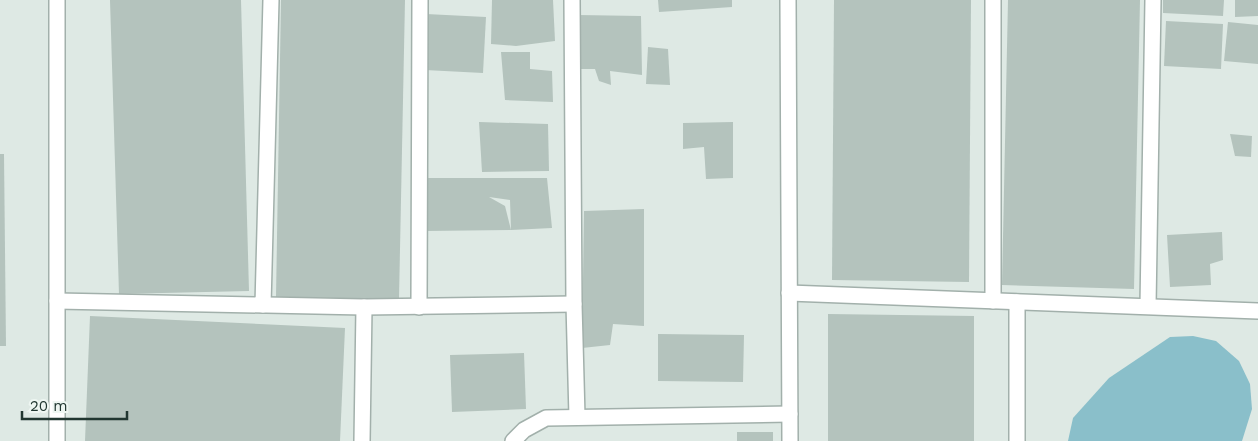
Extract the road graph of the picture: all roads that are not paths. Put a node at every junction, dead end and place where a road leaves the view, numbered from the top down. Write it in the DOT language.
graph roads {
  1 [pos="57,0"];
  2 [pos="271,0"];
  3 [pos="420,0"];
  4 [pos="572,0"];
  5 [pos="788,0"];
  6 [pos="993,0"];
  7 [pos="1153,0"];
  8 [pos="789,293"];
  9 [pos="57,301"];
  10 [pos="993,301"];
  11 [pos="1017,302"];
  12 [pos="574,304"];
  13 [pos="263,305"];
  14 [pos="1148,306"];
  15 [pos="364,307"];
  16 [pos="419,307"];
  17 [pos="1258,311"];
  18 [pos="790,414"];
  19 [pos="577,417"];
  20 [pos="56,441"];
  21 [pos="362,441"];
  22 [pos="513,441"];
  23 [pos="790,441"];
  24 [pos="1017,441"];
  1 -- 9 [label="street"];
  2 -- 13 [label="street"];
  3 -- 16 [label="street"];
  4 -- 12 [label="street"];
  5 -- 8 [label="street"];
  6 -- 10 [label="street"];
  7 -- 14 [label="street"];
  8 -- 10 [label="street"];
  8 -- 18 [label="street"];
  9 -- 13 [label="street"];
  9 -- 20 [label="street"];
  10 -- 11 [label="street"];
  11 -- 14 [label="street"];
  11 -- 24 [label="street"];
  12 -- 16 [label="street"];
  12 -- 19 [label="street"];
  13 -- 15 [label="street"];
  14 -- 17 [label="street"];
  15 -- 16 [label="street"];
  15 -- 21 [label="street"];
  18 -- 19 [label="street"];
  18 -- 23 [label="street"];
  19 -- 22 [label="street"];
}
